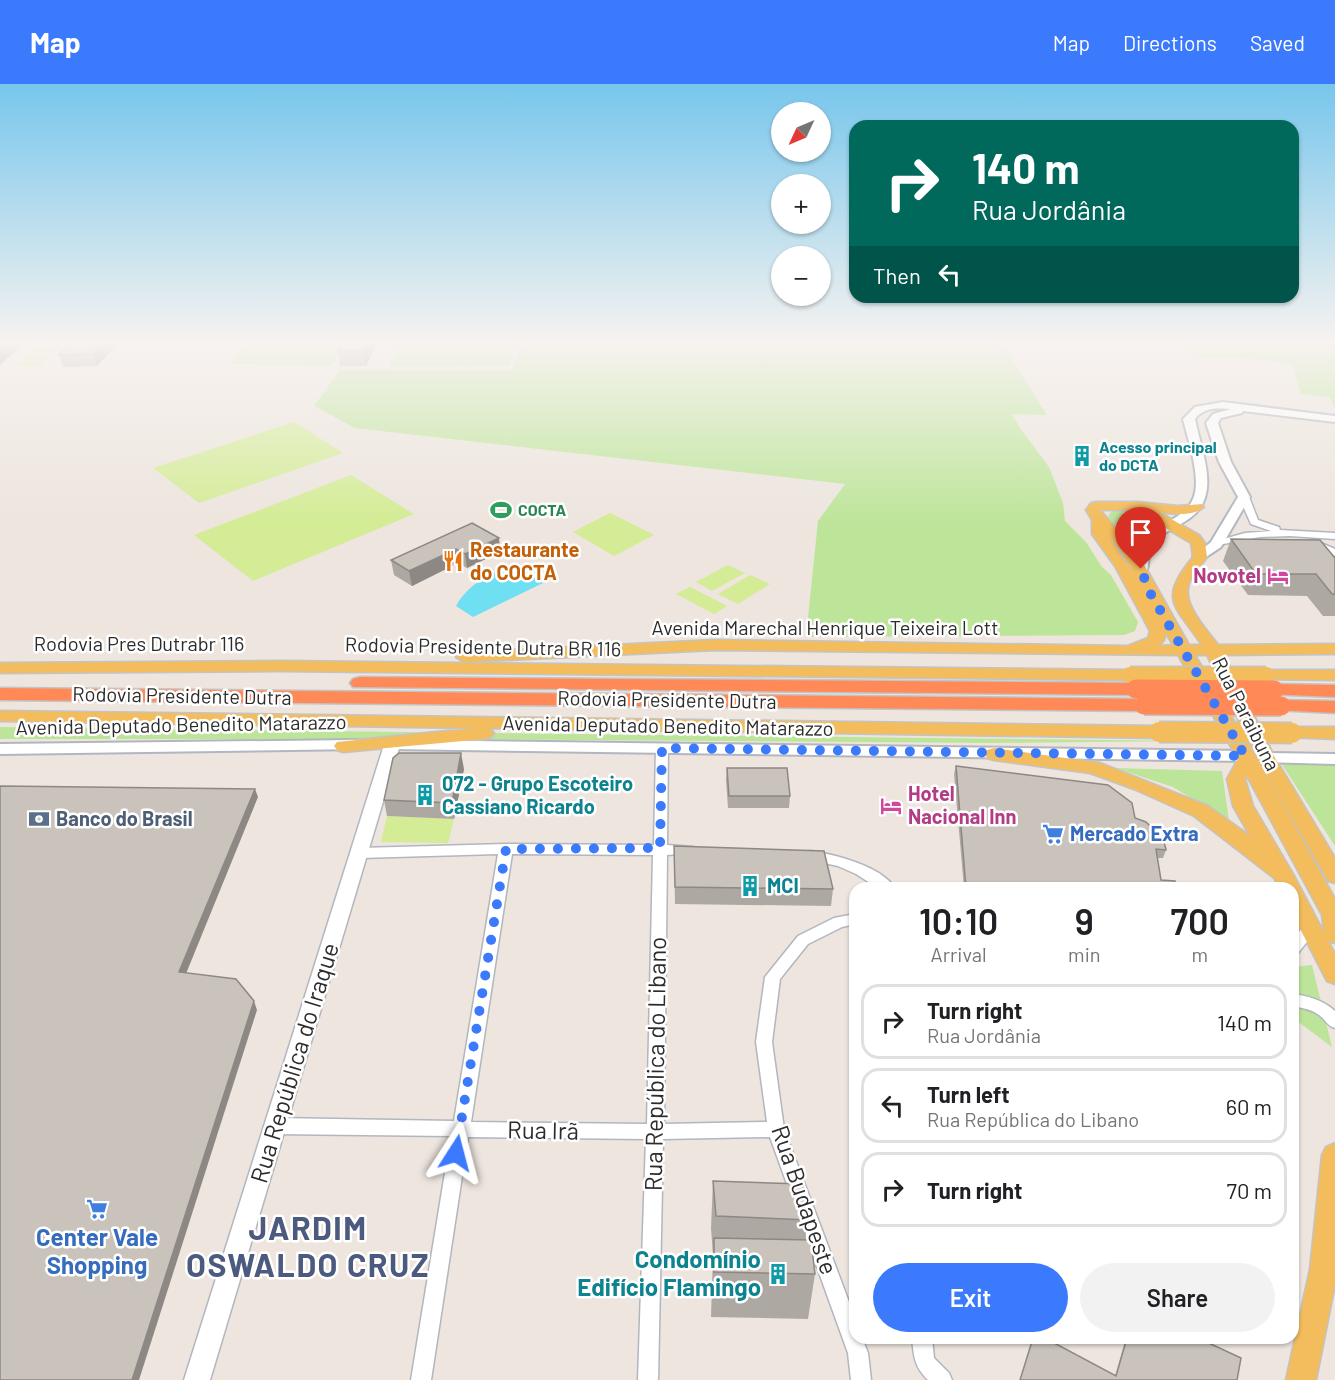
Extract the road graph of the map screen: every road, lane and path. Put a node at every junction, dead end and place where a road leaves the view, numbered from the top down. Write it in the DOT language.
graph roads {
  1 [pos="1275,411"];
  2 [pos="1335,419"];
  3 [pos="1244,497"];
  4 [pos="1138,506"];
  5 [pos="1197,507"];
  6 [pos="1098,521"];
  7 [pos="1170,524"];
  8 [pos="1292,533"];
  9 [pos="1335,536"];
  10 [pos="1216,544"];
  11 [pos="1335,553"];
  12 [pos="1200,557"];
  13 [pos="1141,569"];
  14 [pos="1335,649"];
  15 [pos="1184,650"];
  16 [pos="1213,650"];
  17 [pos="1092,651"];
  18 [pos="279,666"];
  19 [pos="0,668"];
  20 [pos="1335,675"];
  21 [pos="0,680"];
  22 [pos="1137,690"];
  23 [pos="1274,690"];
  24 [pos="1335,691"];
  25 [pos="0,694"];
  26 [pos="1335,706"];
  27 [pos="0,716"];
  28 [pos="583,725"];
  29 [pos="1335,733"];
  30 [pos="393,745"];
  31 [pos="343,746"];
  32 [pos="662,748"];
  33 [pos="0,749"];
  34 [pos="994,754"];
  35 [pos="1253,758"];
  36 [pos="1335,759"];
  37 [pos="660,848"];
  38 [pos="506,849"];
  39 [pos="706,851"];
  40 [pos="360,854"];
  41 [pos="799,856"];
  42 [pos="1335,876"];
  43 [pos="1286,881"];
  44 [pos="880,882"];
  45 [pos="1299,907"];
  46 [pos="849,920"];
  47 [pos="1310,929"];
  48 [pos="1335,935"];
  49 [pos="1299,942"];
  50 [pos="1335,975"];
  51 [pos="1299,1001"];
  52 [pos="1335,1022"];
  53 [pos="275,1126"];
  54 [pos="776,1129"];
  55 [pos="460,1130"];
  56 [pos="656,1132"];
  57 [pos="1335,1155"];
  58 [pos="849,1328"];
  59 [pos="855,1344"];
  60 [pos="923,1344"];
  61 [pos="197,1380"];
  62 [pos="421,1380"];
  63 [pos="648,1380"];
  64 [pos="861,1380"];
  65 [pos="942,1380"];
  66 [pos="1301,1380"];
  1 -- 2 [label="main road"];
  1 -- 3 [label="main road"];
  1 -- 5 [label="main road"];
  3 -- 8 [label="street"];
  3 -- 10 [label="main road, Rua Paraibuna"];
  4 -- 5 [label="main road"];
  4 -- 6 [label="main road"];
  4 -- 7 [label="main road"];
  5 -- 7 [label="main road"];
  6 -- 13 [label="main road"];
  6 -- 17 [label="main road"];
  7 -- 12 [label="main road"];
  7 -- 13 [label="main road"];
  8 -- 9 [label="street"];
  8 -- 10 [label="street"];
  8 -- 11 [label="street"];
  10 -- 12 [label="main road, Rua Paraibuna"];
  12 -- 16 [label="main road, Rua Paraibuna"];
  13 -- 15 [label="main road"];
  14 -- 16 [label="main road, Avenida Marechal Henrique Teixeira Lott"];
  15 -- 16 [label="main road, Avenida Marechal Henrique Teixeira Lott"];
  15 -- 17 [label="main road, Avenida Marechal Henrique Teixeira Lott"];
  15 -- 35 [label="main road"];
  16 -- 35 [label="main road, Rua Paraibuna"];
  17 -- 18 [label="main road, Avenida Marechal Henrique Teixeira Lott"];
  18 -- 19 [label="main road, Rodovia Pres Dutrabr 116"];
  18 -- 22 [label="main road, Rodovia Presidente Dutra BR 116"];
  20 -- 23 [label="main road, Rodovia Presidente Dutra BR 116"];
  21 -- 22 [label="highway, Rodovia Presidente Dutra"];
  22 -- 23 [label="highway, Rodovia Presidente Dutra, bridge"];
  22 -- 23 [label="main road, Rodovia Presidente Dutra BR 116, bridge"];
  22 -- 25 [label="highway, Rodovia Presidente Dutra"];
  23 -- 24 [label="highway, Rodovia Presidente Dutra"];
  23 -- 26 [label="highway, Rodovia Presidente Dutra"];
  27 -- 28 [label="main road"];
  28 -- 29 [label="main road, bridge"];
  28 -- 31 [label="main road"];
  30 -- 31 [label="main road, Avenida Deputado Benedito Matarazzo"];
  30 -- 32 [label="main road, Avenida Deputado Benedito Matarazzo"];
  30 -- 40 [label="street, Rua República do Iraque"];
  31 -- 33 [label="main road, Avenida Deputado Benedito Matarazzo"];
  32 -- 34 [label="main road, Avenida Deputado Benedito Matarazzo"];
  32 -- 37 [label="street, Rua República do Libano"];
  34 -- 35 [label="main road, Avenida Deputado Benedito Matarazzo"];
  34 -- 43 [label="main road"];
  35 -- 36 [label="main road, Avenida Deputado Benedito Matarazzo"];
  35 -- 42 [label="main road, Rua Paraibuna"];
  35 -- 43 [label="main road"];
  35 -- 48 [label="main road"];
  37 -- 38 [label="street"];
  37 -- 39 [label="street"];
  37 -- 56 [label="street, Rua República do Libano"];
  38 -- 40 [label="street"];
  38 -- 55 [label="street"];
  40 -- 53 [label="street, Rua República do Iraque"];
  41 -- 44 [label="street"];
  45 -- 47 [label="main road"];
  46 -- 54 [label="street, Rua Budapeste"];
  47 -- 49 [label="street"];
  47 -- 50 [label="main road"];
  51 -- 52 [label="street"];
  53 -- 55 [label="street, Rua Irã"];
  53 -- 61 [label="street, Rua República do Iraque"];
  54 -- 56 [label="street, Rua Irã"];
  54 -- 58 [label="street, Rua Budapeste"];
  55 -- 56 [label="street, Rua Irã"];
  55 -- 62 [label="street"];
  56 -- 63 [label="street, Rua República do Libano"];
  57 -- 66 [label="main road"];
  59 -- 64 [label="street, Rua Budapeste"];
  60 -- 65 [label="street"];
}
